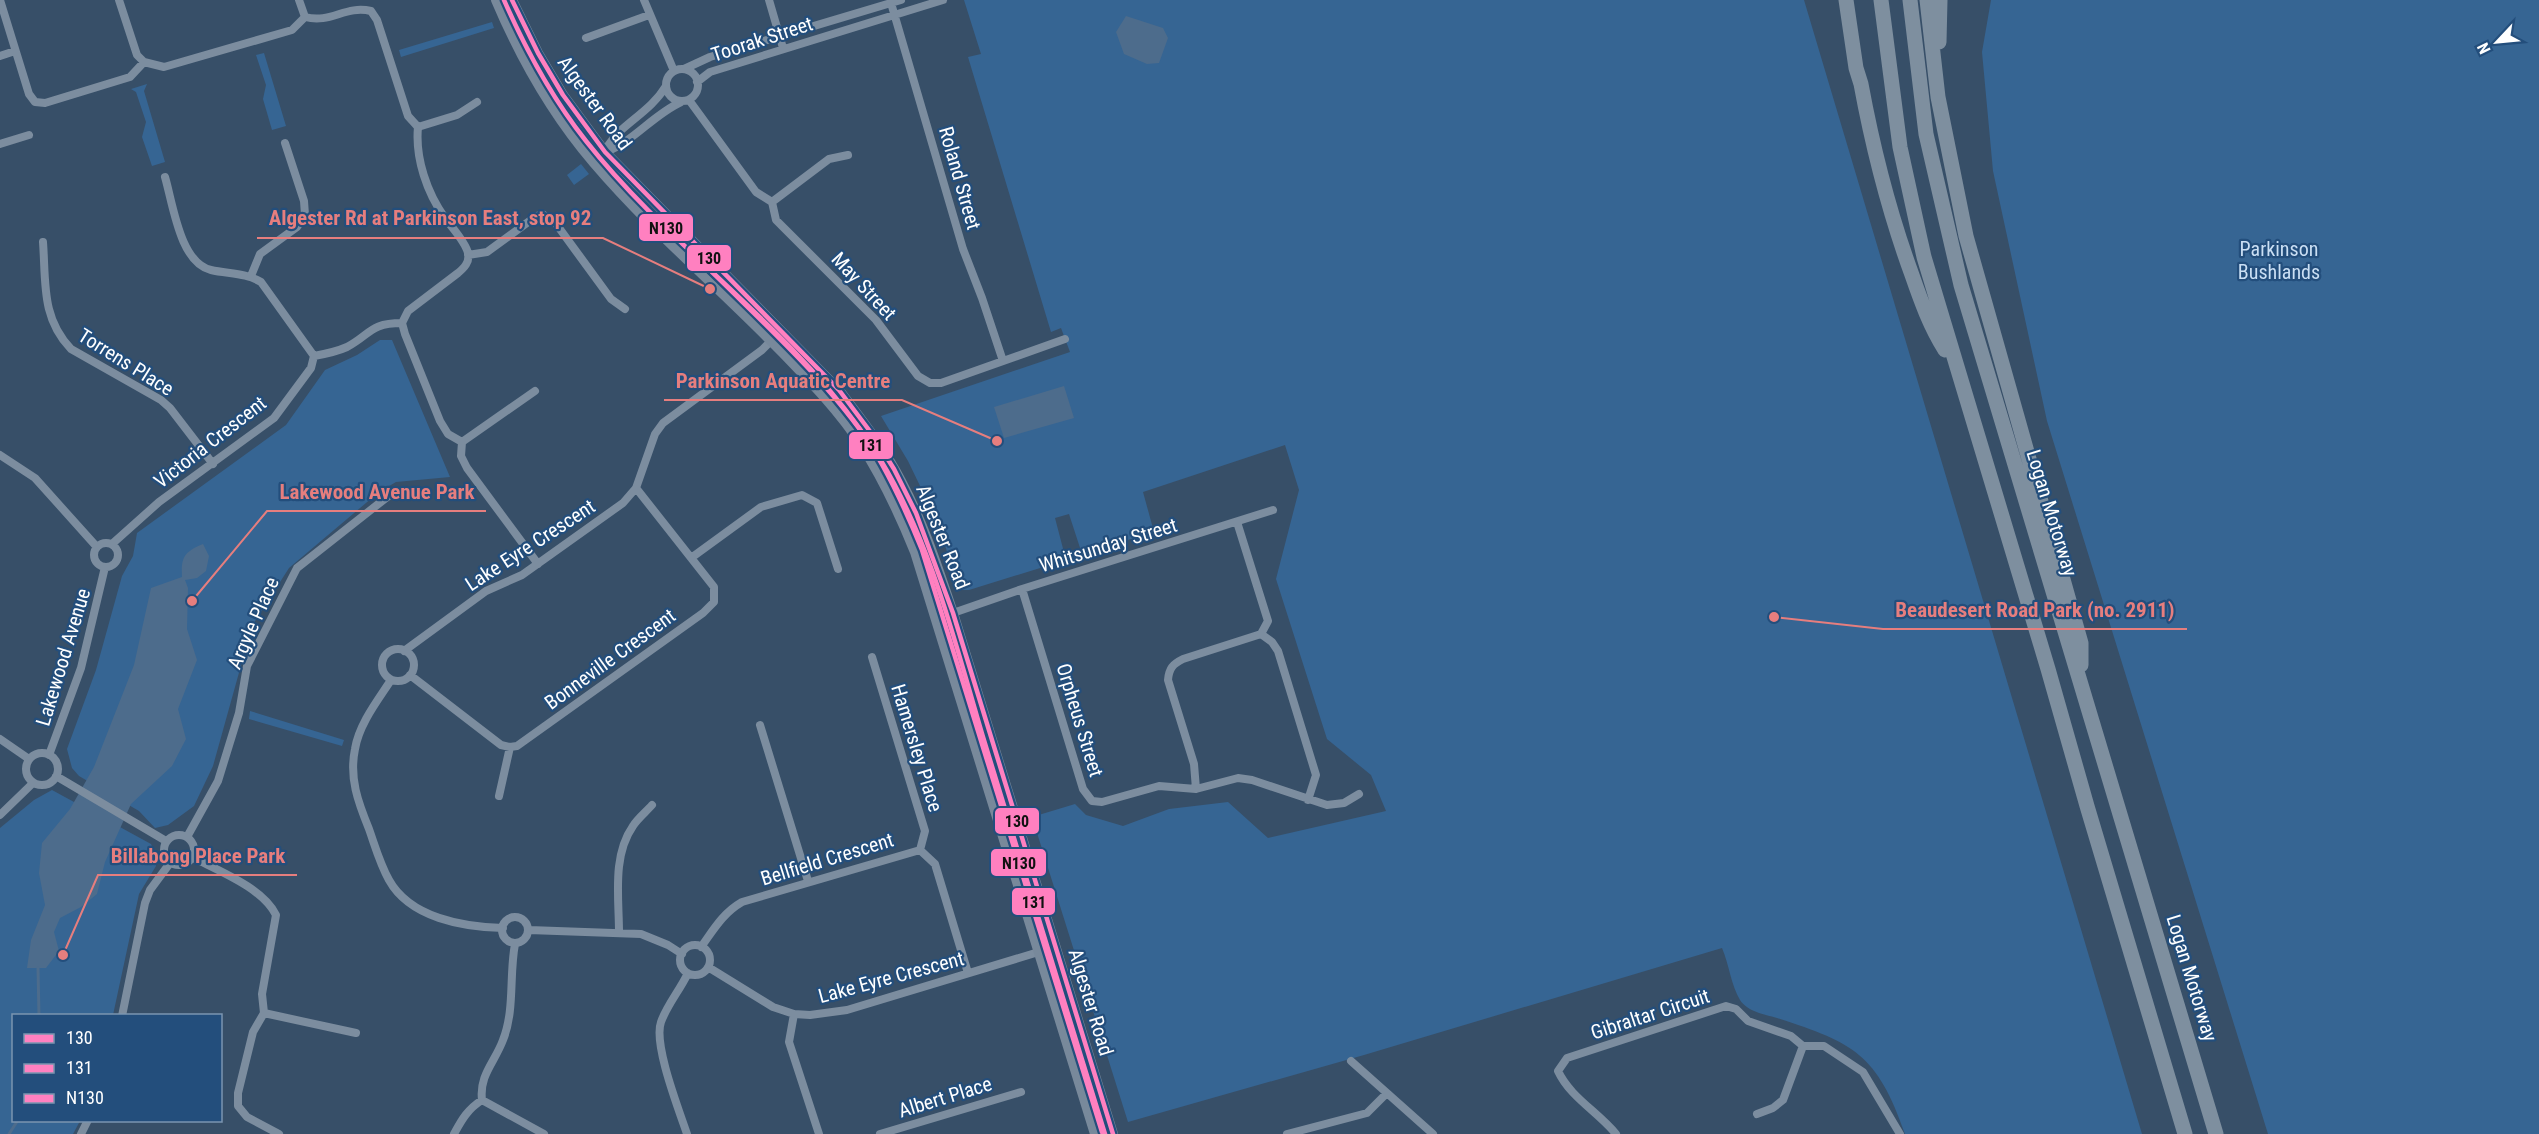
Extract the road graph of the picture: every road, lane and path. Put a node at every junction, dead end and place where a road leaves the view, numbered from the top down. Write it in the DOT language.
graph roads {
  1 [pos="0,0"];
  2 [pos="119,0"];
  3 [pos="299,0"];
  4 [pos="496,0"];
  5 [pos="512,0"];
  6 [pos="644,0"];
  7 [pos="769,0"];
  8 [pos="901,0"];
  9 [pos="943,0"];
  10 [pos="1846,0"];
  11 [pos="1855,0"];
  12 [pos="1881,0"];
  13 [pos="1910,0"];
  14 [pos="1927,0"];
  15 [pos="1940,0"];
  16 [pos="891,3"];
  17 [pos="650,15"];
  18 [pos="895,15"];
  19 [pos="305,17"];
  20 [pos="586,38"];
  21 [pos="780,38"];
  22 [pos="783,48"];
  23 [pos="15,51"];
  24 [pos="0,56"];
  25 [pos="144,62"];
  26 [pos="684,69"];
  27 [pos="674,71"];
  28 [pos="697,82"];
  29 [pos="1861,84"];
  30 [pos="666,86"];
  31 [pos="1938,97"];
  32 [pos="685,101"];
  33 [pos="477,102"];
  34 [pos="418,127"];
  35 [pos="28,135"];
  36 [pos="285,143"];
  37 [pos="0,144"];
  38 [pos="605,152"];
  39 [pos="848,155"];
  40 [pos="594,163"];
  41 [pos="165,177"];
  42 [pos="772,202"];
  43 [pos="43,242"];
  44 [pos="468,255"];
  45 [pos="251,276"];
  46 [pos="625,309"];
  47 [pos="402,323"];
  48 [pos="782,331"];
  49 [pos="1065,339"];
  50 [pos="772,341"];
  51 [pos="314,356"];
  52 [pos="1003,361"];
  53 [pos="1957,369"];
  54 [pos="535,391"];
  55 [pos="462,442"];
  56 [pos="0,455"];
  57 [pos="213,464"];
  58 [pos="636,488"];
  59 [pos="391,494"];
  60 [pos="1273,510"];
  61 [pos="1237,522"];
  62 [pos="112,544"];
  63 [pos="96,546"];
  64 [pos="691,558"];
  65 [pos="538,564"];
  66 [pos="105,567"];
  67 [pos="838,569"];
  68 [pos="1022,589"];
  69 [pos="953,613"];
  70 [pos="937,619"];
  71 [pos="1262,633"];
  72 [pos="404,651"];
  73 [pos="872,657"];
  74 [pos="410,675"];
  75 [pos="391,680"];
  76 [pos="2080,680"];
  77 [pos="760,725"];
  78 [pos="0,739"];
  79 [pos="510,747"];
  80 [pos="49,755"];
  81 [pos="29,759"];
  82 [pos="56,776"];
  83 [pos="33,783"];
  84 [pos="1196,789"];
  85 [pos="1359,794"];
  86 [pos="499,796"];
  87 [pos="1308,800"];
  88 [pos="652,805"];
  89 [pos="0,815"];
  90 [pos="187,837"];
  91 [pos="166,841"];
  92 [pos="920,850"];
  93 [pos="192,857"];
  94 [pos="170,863"];
  95 [pos="808,881"];
  96 [pos="503,928"];
  97 [pos="529,930"];
  98 [pos="619,932"];
  99 [pos="515,944"];
  100 [pos="701,947"];
  101 [pos="1055,947"];
  102 [pos="1039,952"];
  103 [pos="682,954"];
  104 [pos="708,967"];
  105 [pos="968,973"];
  106 [pos="688,974"];
  107 [pos="264,1013"];
  108 [pos="122,1014"];
  109 [pos="794,1014"];
  110 [pos="356,1033"];
  111 [pos="1803,1046"];
  112 [pos="1351,1061"];
  113 [pos="1021,1092"];
  114 [pos="1387,1093"];
  115 [pos="483,1100"];
  116 [pos="1757,1114"];
  117 [pos="279,1134"];
  118 [pos="454,1134"];
  119 [pos="544,1134"];
  120 [pos="687,1134"];
  121 [pos="819,1134"];
  122 [pos="879,1134"];
  123 [pos="1095,1134"];
  124 [pos="1113,1134"];
  125 [pos="1287,1134"];
  126 [pos="1433,1134"];
  127 [pos="1616,1134"];
  128 [pos="1900,1134"];
  129 [pos="2185,1134"];
  130 [pos="2216,1134"];
  1 -- 23 [label="street"];
  2 -- 25 [label="street"];
  3 -- 19 [label="street"];
  4 -- 40 [label="main road, Algester Road"];
  5 -- 38 [label="main road, Algester Road"];
  6 -- 17 [label="street"];
  7 -- 21 [label="street"];
  8 -- 16 [label="street, Toorak Street"];
  9 -- 18 [label="street, Toorak Street"];
  10 -- 29 [label="highway"];
  11 -- 29 [label="highway"];
  12 -- 53 [label="highway"];
  13 -- 76 [label="highway, Logan Motorway"];
  14 -- 31 [label="highway"];
  15 -- 31 [label="highway"];
  16 -- 18 [label="street, Roland Street"];
  16 -- 21 [label="street, Toorak Street"];
  17 -- 20 [label="street"];
  17 -- 27 [label="street"];
  18 -- 22 [label="street, Toorak Street"];
  18 -- 52 [label="street, Roland Street"];
  19 -- 25 [label="street"];
  19 -- 34 [label="street"];
  21 -- 22 [label="street"];
  21 -- 26 [label="street, Toorak Street"];
  22 -- 28 [label="street, Toorak Street"];
  23 -- 24 [label="street"];
  23 -- 25 [label="street"];
  26 -- 27 [label="street"];
  26 -- 28 [label="street"];
  27 -- 30 [label="street"];
  28 -- 32 [label="street"];
  29 -- 53 [label="highway"];
  30 -- 32 [label="street"];
  30 -- 38 [label="street"];
  31 -- 76 [label="highway"];
  32 -- 38 [label="street"];
  32 -- 42 [label="street, May Street"];
  33 -- 34 [label="street"];
  34 -- 44 [label="street"];
  35 -- 37 [label="street"];
  36 -- 45 [label="street"];
  38 -- 40 [label="street"];
  38 -- 48 [label="main road, Algester Road"];
  39 -- 42 [label="street"];
  40 -- 50 [label="main road, Algester Road"];
  41 -- 45 [label="street"];
  42 -- 52 [label="street, May Street"];
  43 -- 57 [label="street, Torrens Place"];
  44 -- 46 [label="street"];
  44 -- 47 [label="street"];
  45 -- 51 [label="street"];
  47 -- 51 [label="street"];
  47 -- 55 [label="street"];
  48 -- 50 [label="street, Lake Eyre Crescent"];
  48 -- 69 [label="main road, Algester Road"];
  49 -- 52 [label="street, May Street"];
  50 -- 58 [label="street, Lake Eyre Crescent"];
  50 -- 70 [label="main road, Algester Road"];
  51 -- 57 [label="street, Victoria Crescent"];
  53 -- 129 [label="highway"];
  54 -- 55 [label="street"];
  55 -- 65 [label="street"];
  56 -- 63 [label="street"];
  57 -- 62 [label="street, Victoria Crescent"];
  58 -- 64 [label="street, Bonneville Crescent"];
  58 -- 65 [label="street, Lake Eyre Crescent"];
  59 -- 90 [label="street, Argyle Place"];
  60 -- 61 [label="street, Whitsunday Street"];
  61 -- 68 [label="street, Whitsunday Street"];
  61 -- 71 [label="street"];
  62 -- 63 [label="street"];
  62 -- 66 [label="street"];
  63 -- 66 [label="street"];
  64 -- 67 [label="street"];
  64 -- 79 [label="street, Bonneville Crescent"];
  65 -- 72 [label="street, Lake Eyre Crescent"];
  66 -- 80 [label="street, Lakewood Avenue"];
  68 -- 69 [label="street, Whitsunday Street"];
  68 -- 84 [label="street, Orpheus Street"];
  69 -- 70 [label="main road"];
  69 -- 101 [label="main road, Algester Road"];
  70 -- 102 [label="main road, Algester Road"];
  71 -- 84 [label="street"];
  71 -- 87 [label="street"];
  72 -- 74 [label="street"];
  72 -- 75 [label="street"];
  73 -- 92 [label="street, Hamersley Place"];
  74 -- 75 [label="street"];
  74 -- 79 [label="street"];
  75 -- 96 [label="street"];
  76 -- 130 [label="highway, Logan Motorway"];
  77 -- 95 [label="street"];
  78 -- 81 [label="street"];
  79 -- 86 [label="street"];
  80 -- 81 [label="street"];
  80 -- 82 [label="street"];
  81 -- 83 [label="street"];
  82 -- 83 [label="street"];
  82 -- 91 [label="street"];
  83 -- 89 [label="street"];
  84 -- 87 [label="street, Orpheus Street"];
  85 -- 87 [label="street, Orpheus Street"];
  88 -- 98 [label="street"];
  90 -- 91 [label="street"];
  90 -- 93 [label="street"];
  91 -- 94 [label="street"];
  92 -- 95 [label="street, Bellfield Crescent"];
  92 -- 105 [label="street, Bellfield Crescent"];
  93 -- 94 [label="street"];
  93 -- 107 [label="street"];
  94 -- 108 [label="street"];
  95 -- 100 [label="street, Bellfield Crescent"];
  96 -- 97 [label="street"];
  96 -- 99 [label="street"];
  97 -- 98 [label="street"];
  97 -- 99 [label="street"];
  98 -- 103 [label="street"];
  99 -- 115 [label="street"];
  100 -- 103 [label="street"];
  100 -- 104 [label="street"];
  101 -- 102 [label="street, Lake Eyre Crescent"];
  101 -- 124 [label="main road, Algester Road"];
  102 -- 105 [label="street, Lake Eyre Crescent"];
  102 -- 123 [label="main road, Algester Road"];
  103 -- 106 [label="street"];
  104 -- 106 [label="street"];
  104 -- 109 [label="street, Lake Eyre Crescent"];
  105 -- 109 [label="street, Lake Eyre Crescent"];
  106 -- 120 [label="street"];
  107 -- 110 [label="street"];
  107 -- 117 [label="street"];
  109 -- 121 [label="street"];
  111 -- 116 [label="street"];
  111 -- 127 [label="street, Gibraltar Circuit"];
  111 -- 128 [label="street, Gibraltar Circuit"];
  112 -- 114 [label="street"];
  113 -- 122 [label="street, Albert Place"];
  114 -- 125 [label="street"];
  114 -- 126 [label="street"];
  115 -- 118 [label="street"];
  115 -- 119 [label="street"];
}
